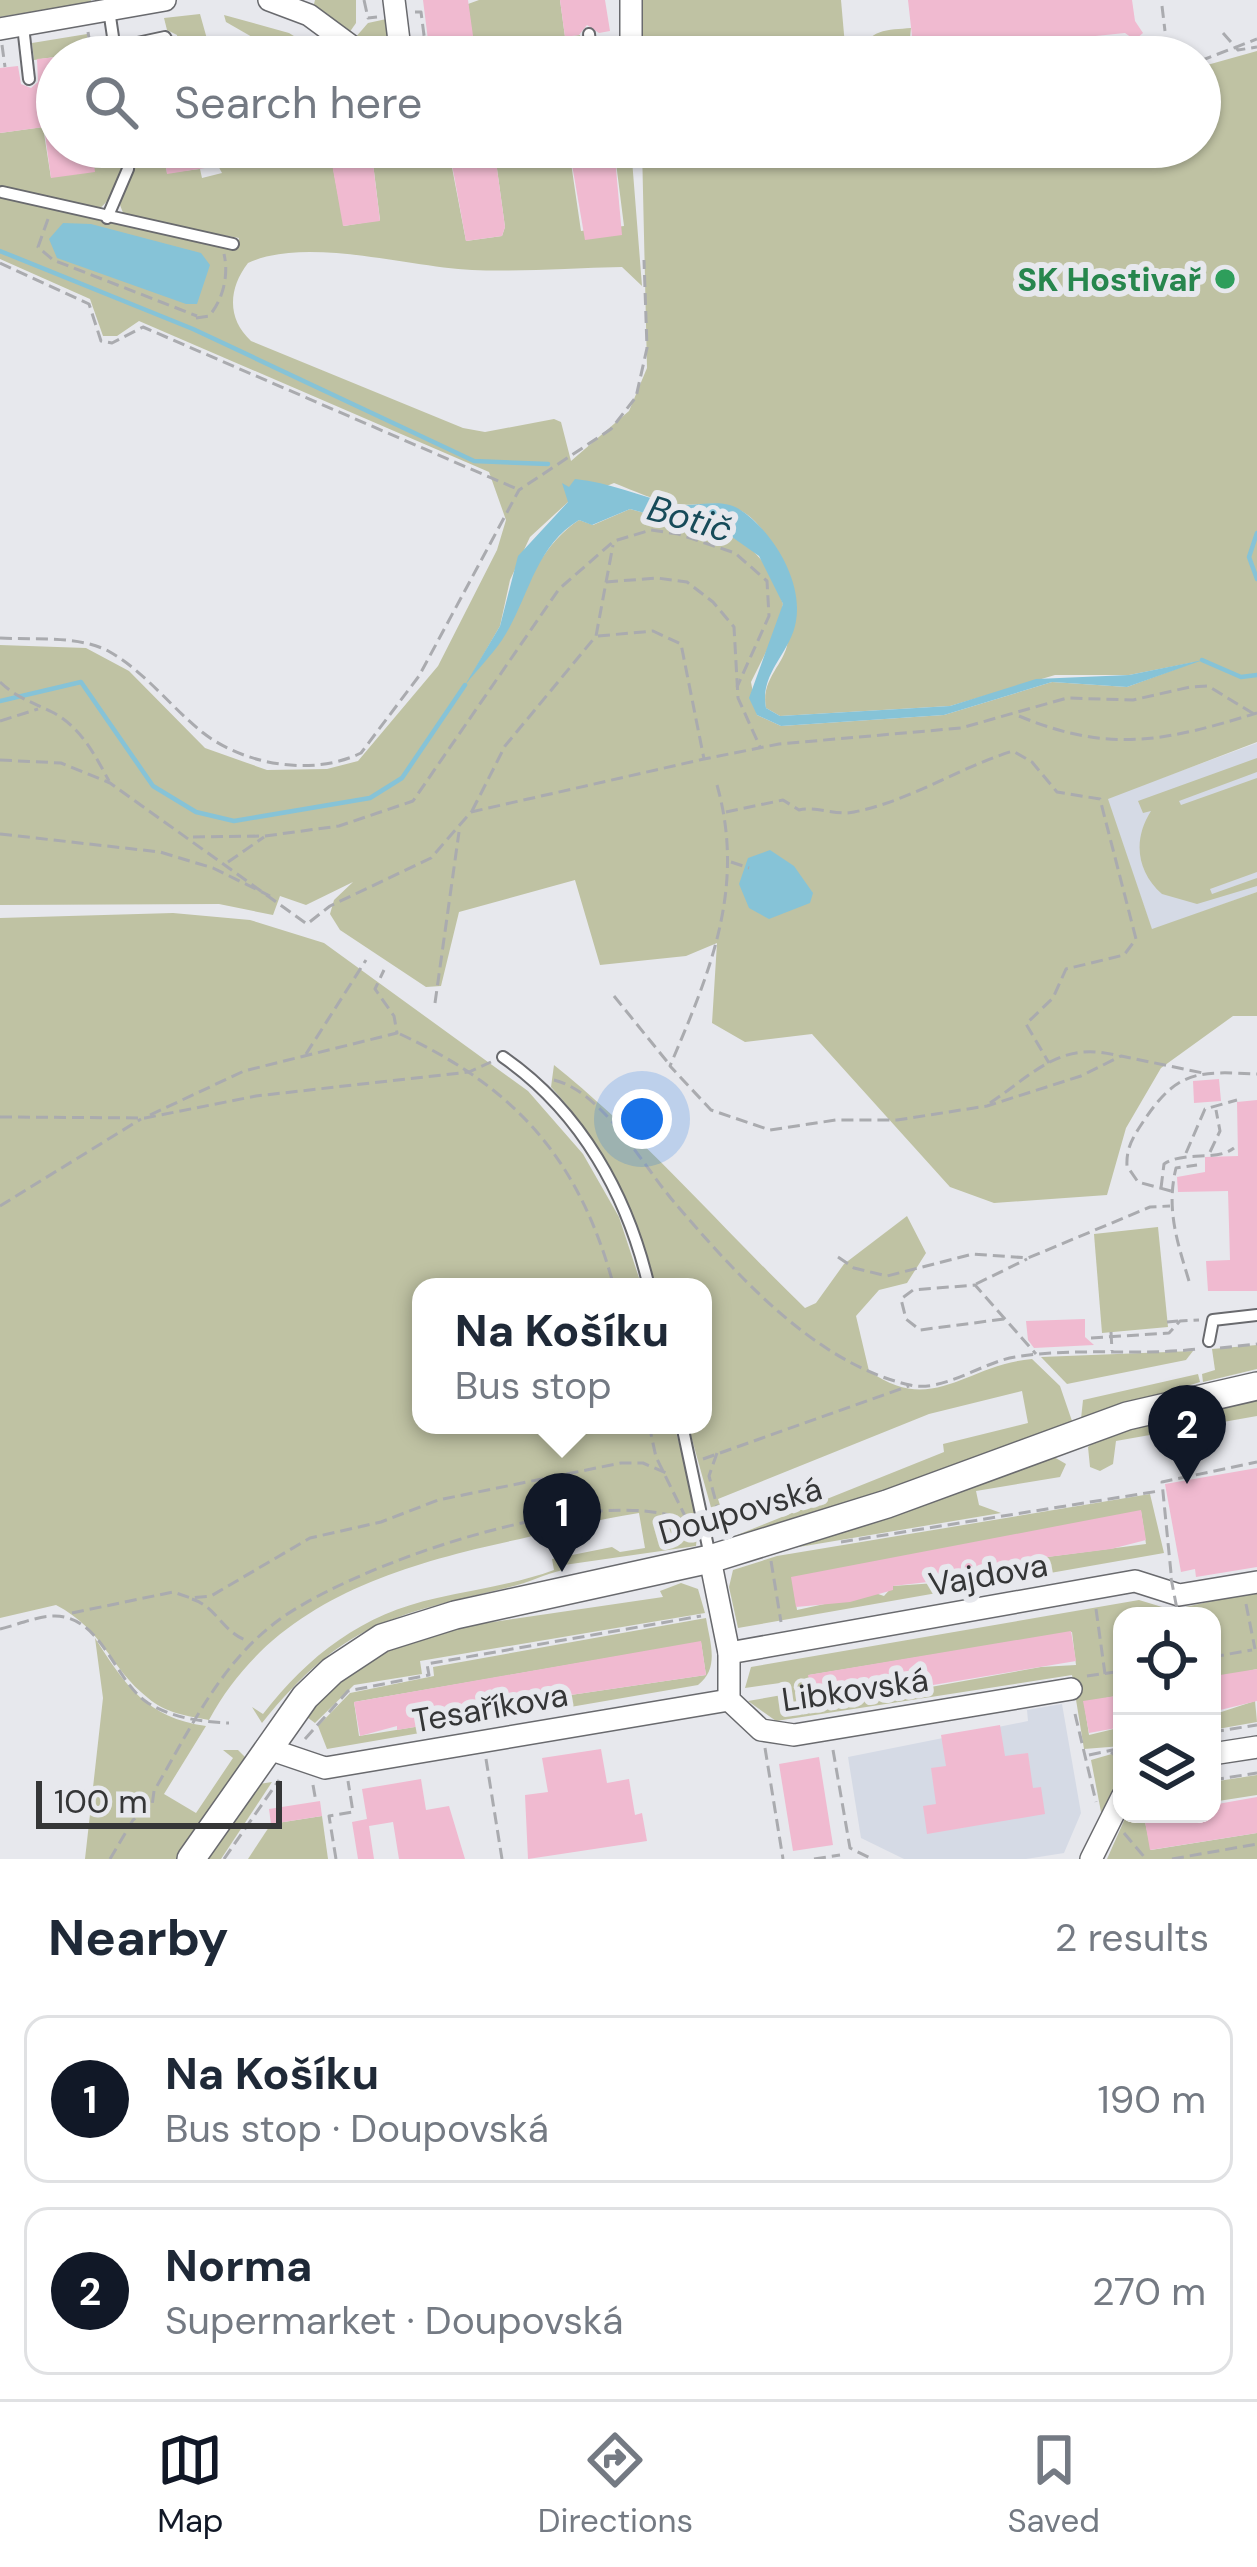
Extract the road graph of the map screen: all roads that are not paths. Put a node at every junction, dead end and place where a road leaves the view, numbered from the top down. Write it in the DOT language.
graph roads {
  1 [pos="165,0"];
  2 [pos="631,0"];
  3 [pos="281,1"];
  4 [pos="109,10"];
  5 [pos="8,33"];
  6 [pos="113,36"];
  7 [pos="339,36"];
  8 [pos="627,36"];
  9 [pos="29,79"];
  10 [pos="126,168"];
  11 [pos="2,192"];
  12 [pos="107,218"];
  13 [pos="228,243"];
  14 [pos="503,1057"];
  15 [pos="646,1278"];
  16 [pos="1257,1315"];
  17 [pos="1209,1341"];
  18 [pos="1257,1386"];
  19 [pos="684,1434"];
  20 [pos="710,1559"];
  21 [pos="1251,1592"];
  22 [pos="729,1653"];
  23 [pos="1070,1684"];
  24 [pos="729,1700"];
  25 [pos="1257,1747"];
  26 [pos="266,1748"];
  27 [pos="1221,1753"];
  28 [pos="1113,1814"];
  29 [pos="191,1859"];
  30 [pos="1091,1859"];
  1 -- 4 [label="street"];
  2 -- 8 [label="street"];
  3 -- 7 [label="street"];
  4 -- 5 [label="street"];
  4 -- 6 [label="lane"];
  5 -- 9 [label="lane"];
  10 -- 12 [label="lane"];
  11 -- 12 [label="lane"];
  12 -- 13 [label="lane"];
  14 -- 15 [label="lane"];
  16 -- 17 [label="lane"];
  18 -- 20 [label="street, Doupovská"];
  19 -- 20 [label="lane"];
  20 -- 22 [label="street"];
  20 -- 26 [label="street, Doupovská"];
  21 -- 22 [label="street, Vajdova"];
  22 -- 24 [label="street"];
  23 -- 24 [label="street, Libkovská"];
  24 -- 26 [label="street, Tesaříkova"];
  25 -- 27 [label="street"];
  26 -- 29 [label="street, Doupovská"];
  28 -- 30 [label="street"];
}
